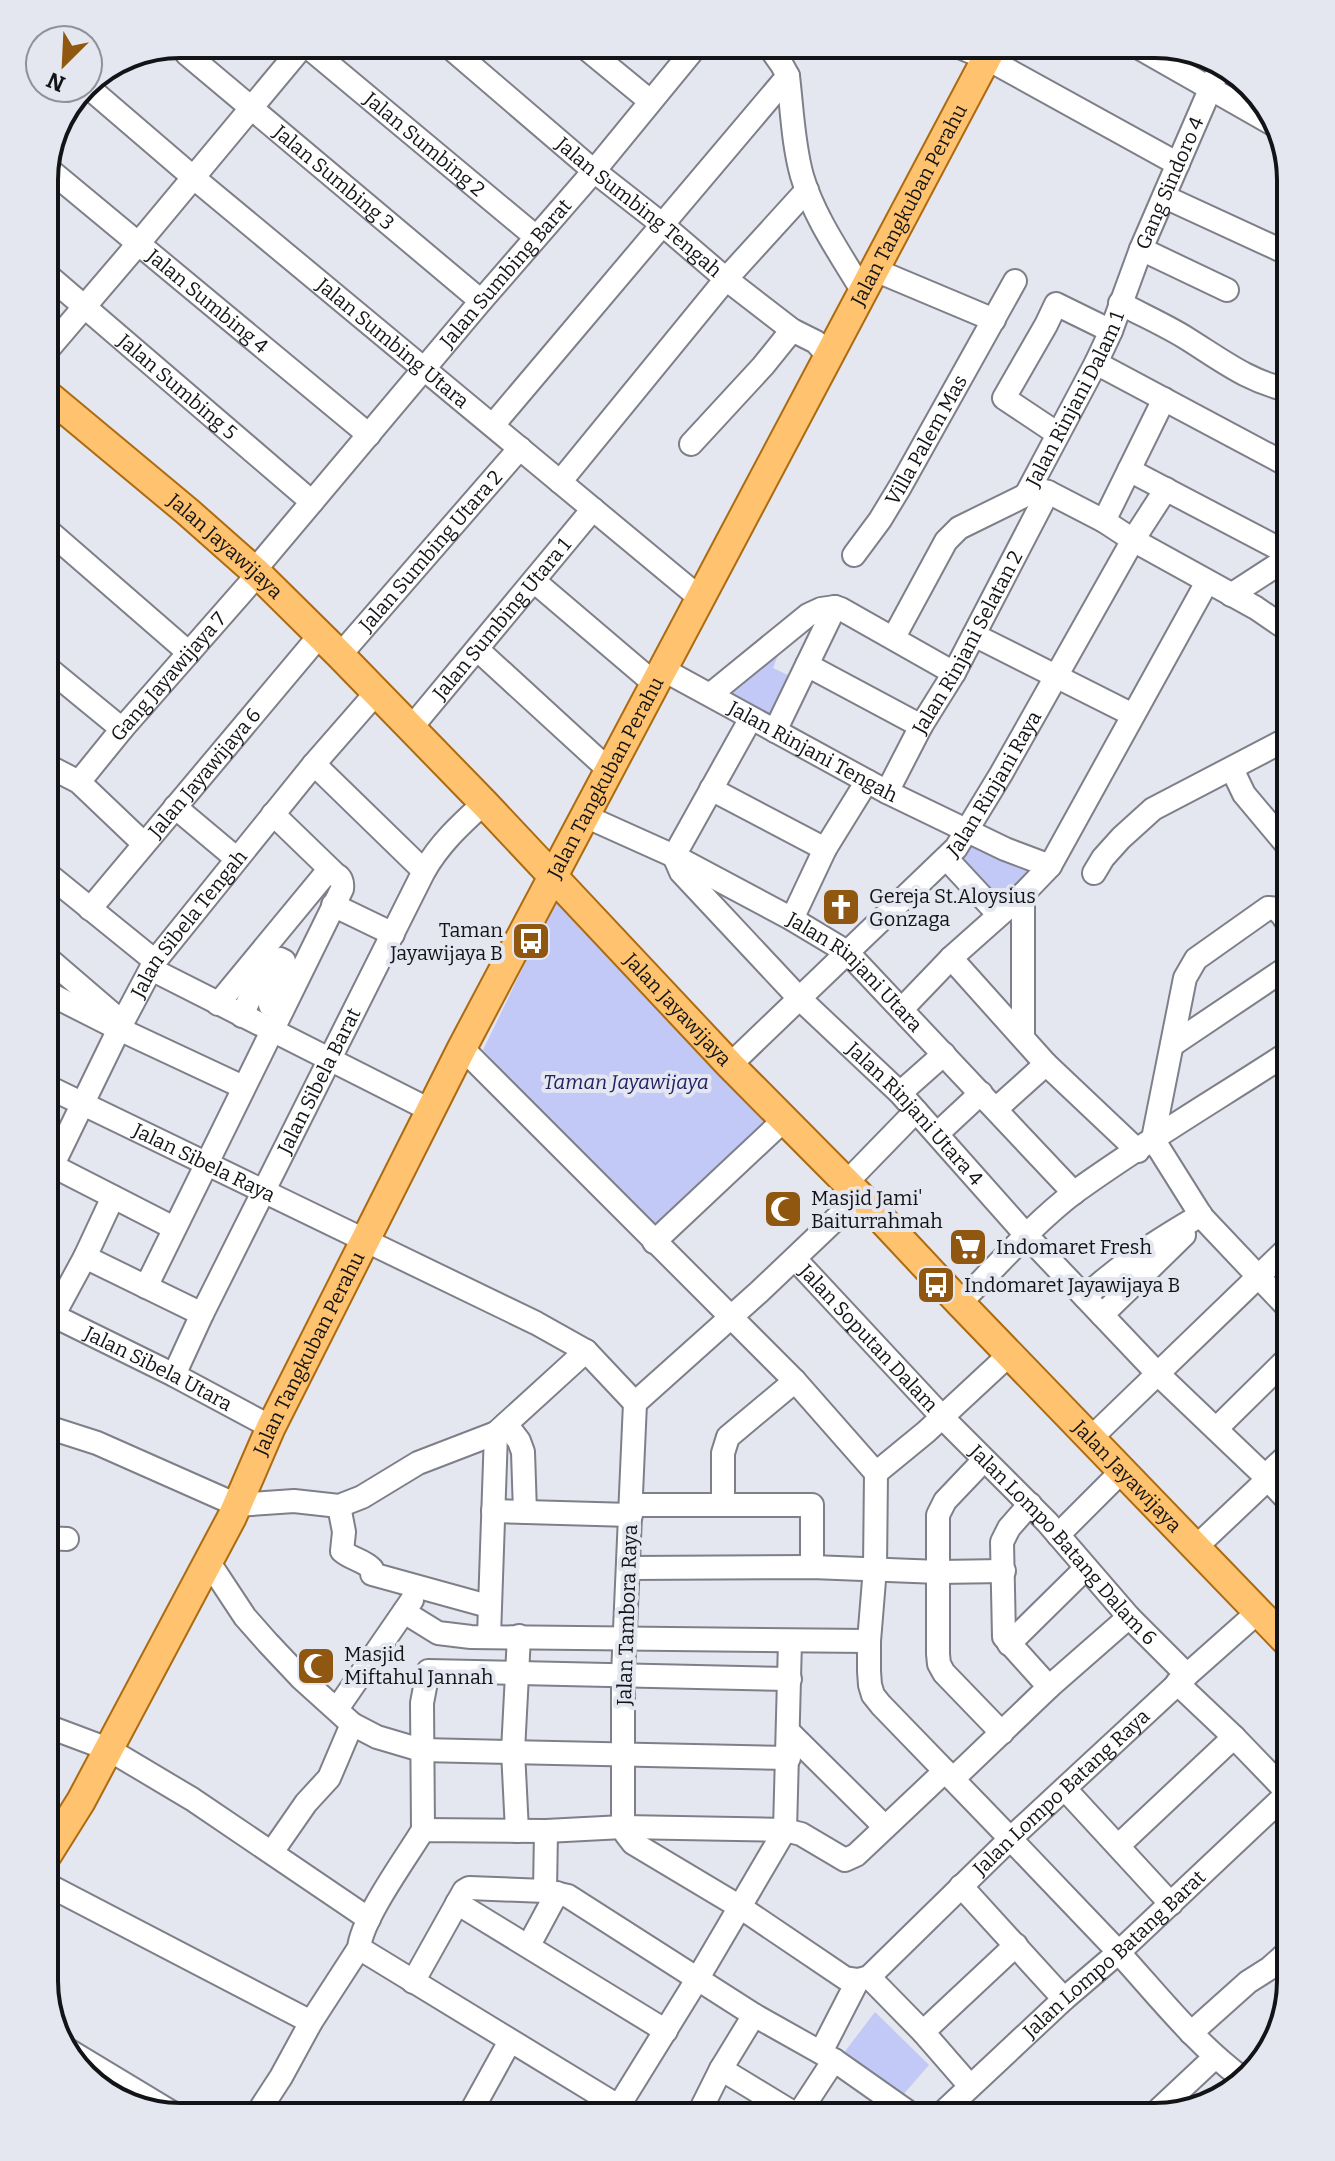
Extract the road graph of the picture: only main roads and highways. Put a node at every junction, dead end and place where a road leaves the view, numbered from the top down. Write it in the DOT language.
graph roads {
  1 [pos="986,58"];
  2 [pos="58,414"];
  3 [pos="553,878"];
  4 [pos="1277,1632"];
  5 [pos="58,1838"];
  1 -- 3 [label="main road, Jalan Tangkuban Perahu"];
  2 -- 3 [label="main road, Jalan Jayawijaya"];
  3 -- 4 [label="main road, Jalan Jayawijaya"];
  3 -- 5 [label="main road, Jalan Tangkuban Perahu"];
}
